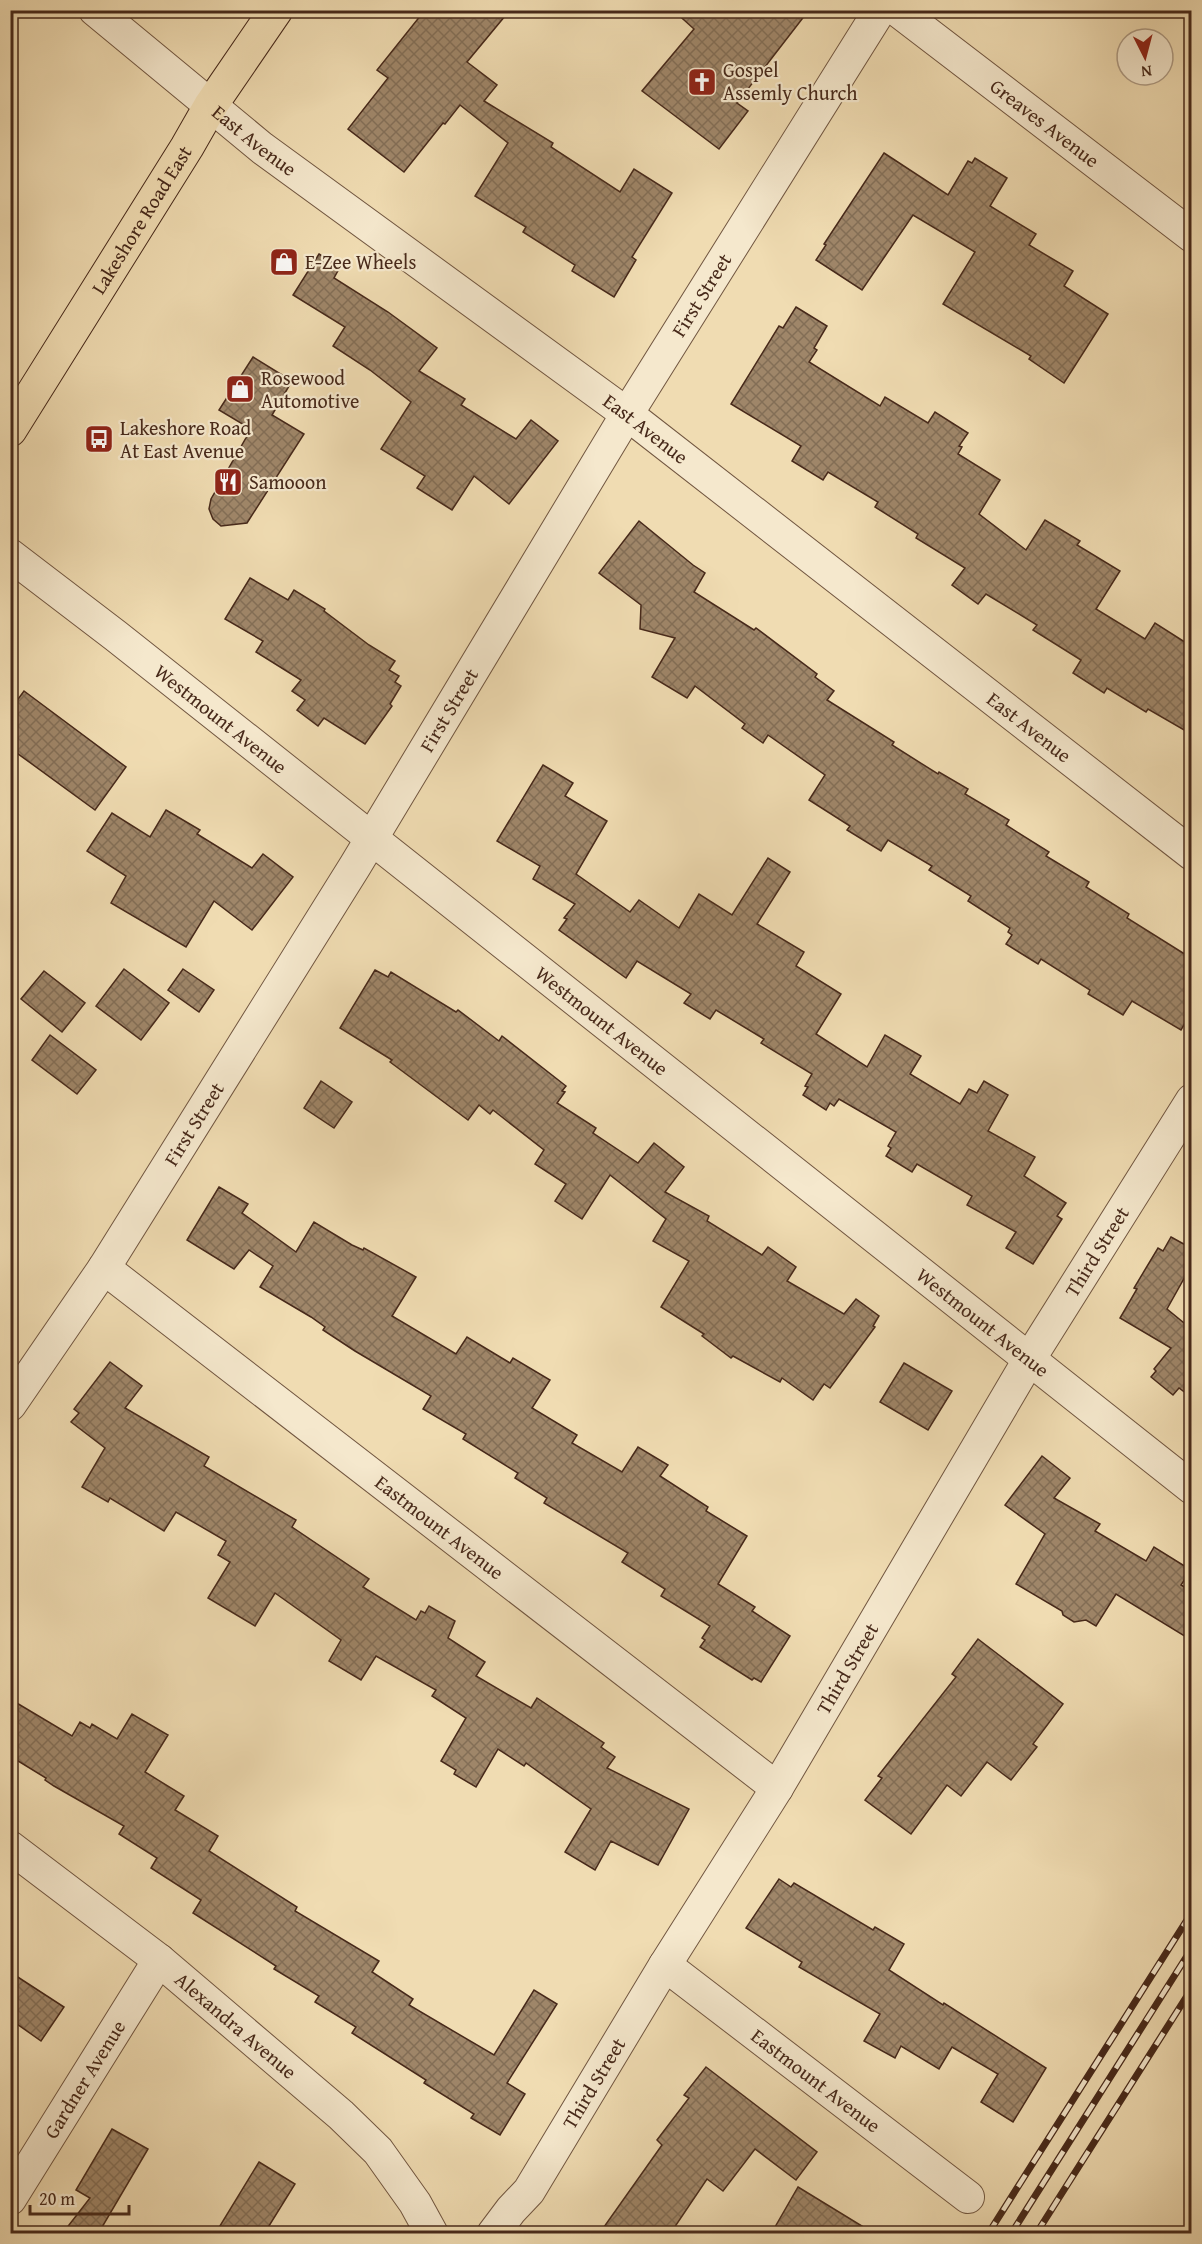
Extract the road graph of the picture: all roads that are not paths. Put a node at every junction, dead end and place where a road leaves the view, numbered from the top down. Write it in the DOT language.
graph roads {
  1 [pos="95,10"];
  2 [pos="276,10"];
  3 [pos="880,10"];
  4 [pos="897,10"];
  5 [pos="212,105"];
  6 [pos="1191,236"];
  7 [pos="627,414"];
  8 [pos="10,430"];
  9 [pos="10,555"];
  10 [pos="372,838"];
  11 [pos="1191,854"];
  12 [pos="1191,1100"];
  13 [pos="104,1268"];
  14 [pos="1030,1358"];
  15 [pos="10,1405"];
  16 [pos="1191,1488"];
  17 [pos="777,1788"];
  18 [pos="10,1847"];
  19 [pos="159,1960"];
  20 [pos="665,1965"];
  21 [pos="968,2197"];
  22 [pos="10,2199"];
  23 [pos="432,2234"];
  24 [pos="494,2234"];
  1 -- 5 [label="street, East Avenue"];
  2 -- 5 [label="main road, Lakeshore Road East"];
  3 -- 7 [label="street, First Street"];
  4 -- 6 [label="street, Greaves Avenue"];
  5 -- 7 [label="street, East Avenue"];
  5 -- 8 [label="main road, Lakeshore Road East"];
  7 -- 10 [label="street, First Street"];
  7 -- 11 [label="street, East Avenue"];
  9 -- 10 [label="street, Westmount Avenue"];
  10 -- 13 [label="street, First Street"];
  10 -- 14 [label="street, Westmount Avenue"];
  12 -- 14 [label="street, Third Street"];
  13 -- 15 [label="street, First Street"];
  13 -- 17 [label="street, Eastmount Avenue"];
  14 -- 16 [label="street, Westmount Avenue"];
  14 -- 17 [label="street, Third Street"];
  17 -- 20 [label="street, Third Street"];
  18 -- 19 [label="street, Alexandra Avenue"];
  19 -- 22 [label="street, Gardner Avenue"];
  19 -- 23 [label="street, Alexandra Avenue"];
  20 -- 21 [label="street, Eastmount Avenue"];
  20 -- 24 [label="street, Third Street"];
}
